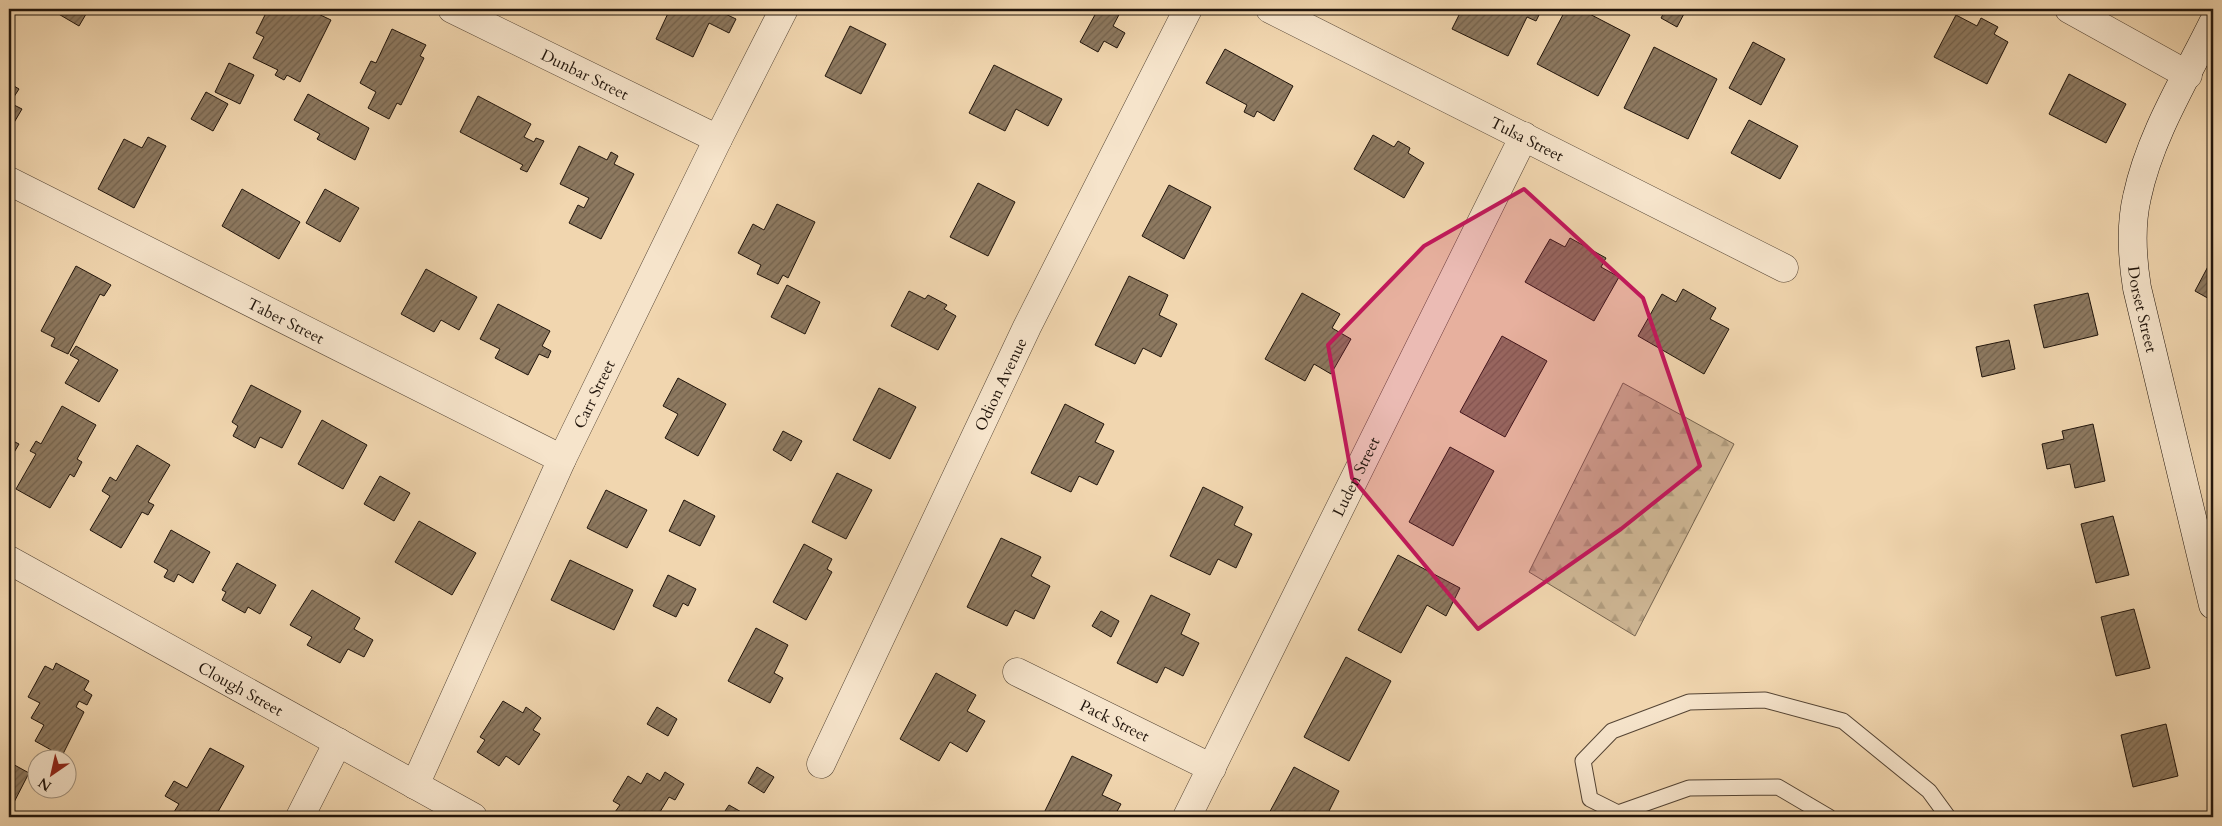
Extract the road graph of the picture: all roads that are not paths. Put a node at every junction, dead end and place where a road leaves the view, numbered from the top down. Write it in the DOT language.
graph roads {
  1 [pos="452,9"];
  2 [pos="784,9"];
  3 [pos="1188,9"];
  4 [pos="1270,9"];
  5 [pos="2069,9"];
  6 [pos="2213,23"];
  7 [pos="2188,75"];
  8 [pos="1524,136"];
  9 [pos="718,139"];
  10 [pos="9,181"];
  11 [pos="1784,268"];
  12 [pos="562,459"];
  13 [pos="11,566"];
  14 [pos="2213,605"];
  15 [pos="1017,672"];
  16 [pos="338,742"];
  17 [pos="821,764"];
  18 [pos="1212,768"];
  19 [pos="415,786"];
  20 [pos="300,817"];
  21 [pos="473,817"];
  22 [pos="1187,817"];
  23 [pos="1829,817"];
  24 [pos="1948,817"];
  1 -- 9 [label="street, Dunbar Street"];
  2 -- 9 [label="street, Carr Street"];
  3 -- 17 [label="street, Odion Avenue"];
  4 -- 8 [label="street, Tulsa Street"];
  5 -- 7 [label="street"];
  6 -- 7 [label="street, Dorset Street"];
  7 -- 14 [label="street, Dorset Street"];
  8 -- 11 [label="street, Tulsa Street"];
  8 -- 18 [label="street, Luden Street"];
  9 -- 12 [label="street, Carr Street"];
  10 -- 12 [label="street, Taber Street"];
  12 -- 19 [label="street, Carr Street"];
  13 -- 16 [label="street, Clough Street"];
  15 -- 18 [label="street, Pack Street"];
  16 -- 19 [label="street, Clough Street"];
  16 -- 20 [label="street"];
  18 -- 22 [label="street, Luden Street"];
  19 -- 21 [label="street, Clough Street"];
  23 -- 24 [label="lane"];
}
